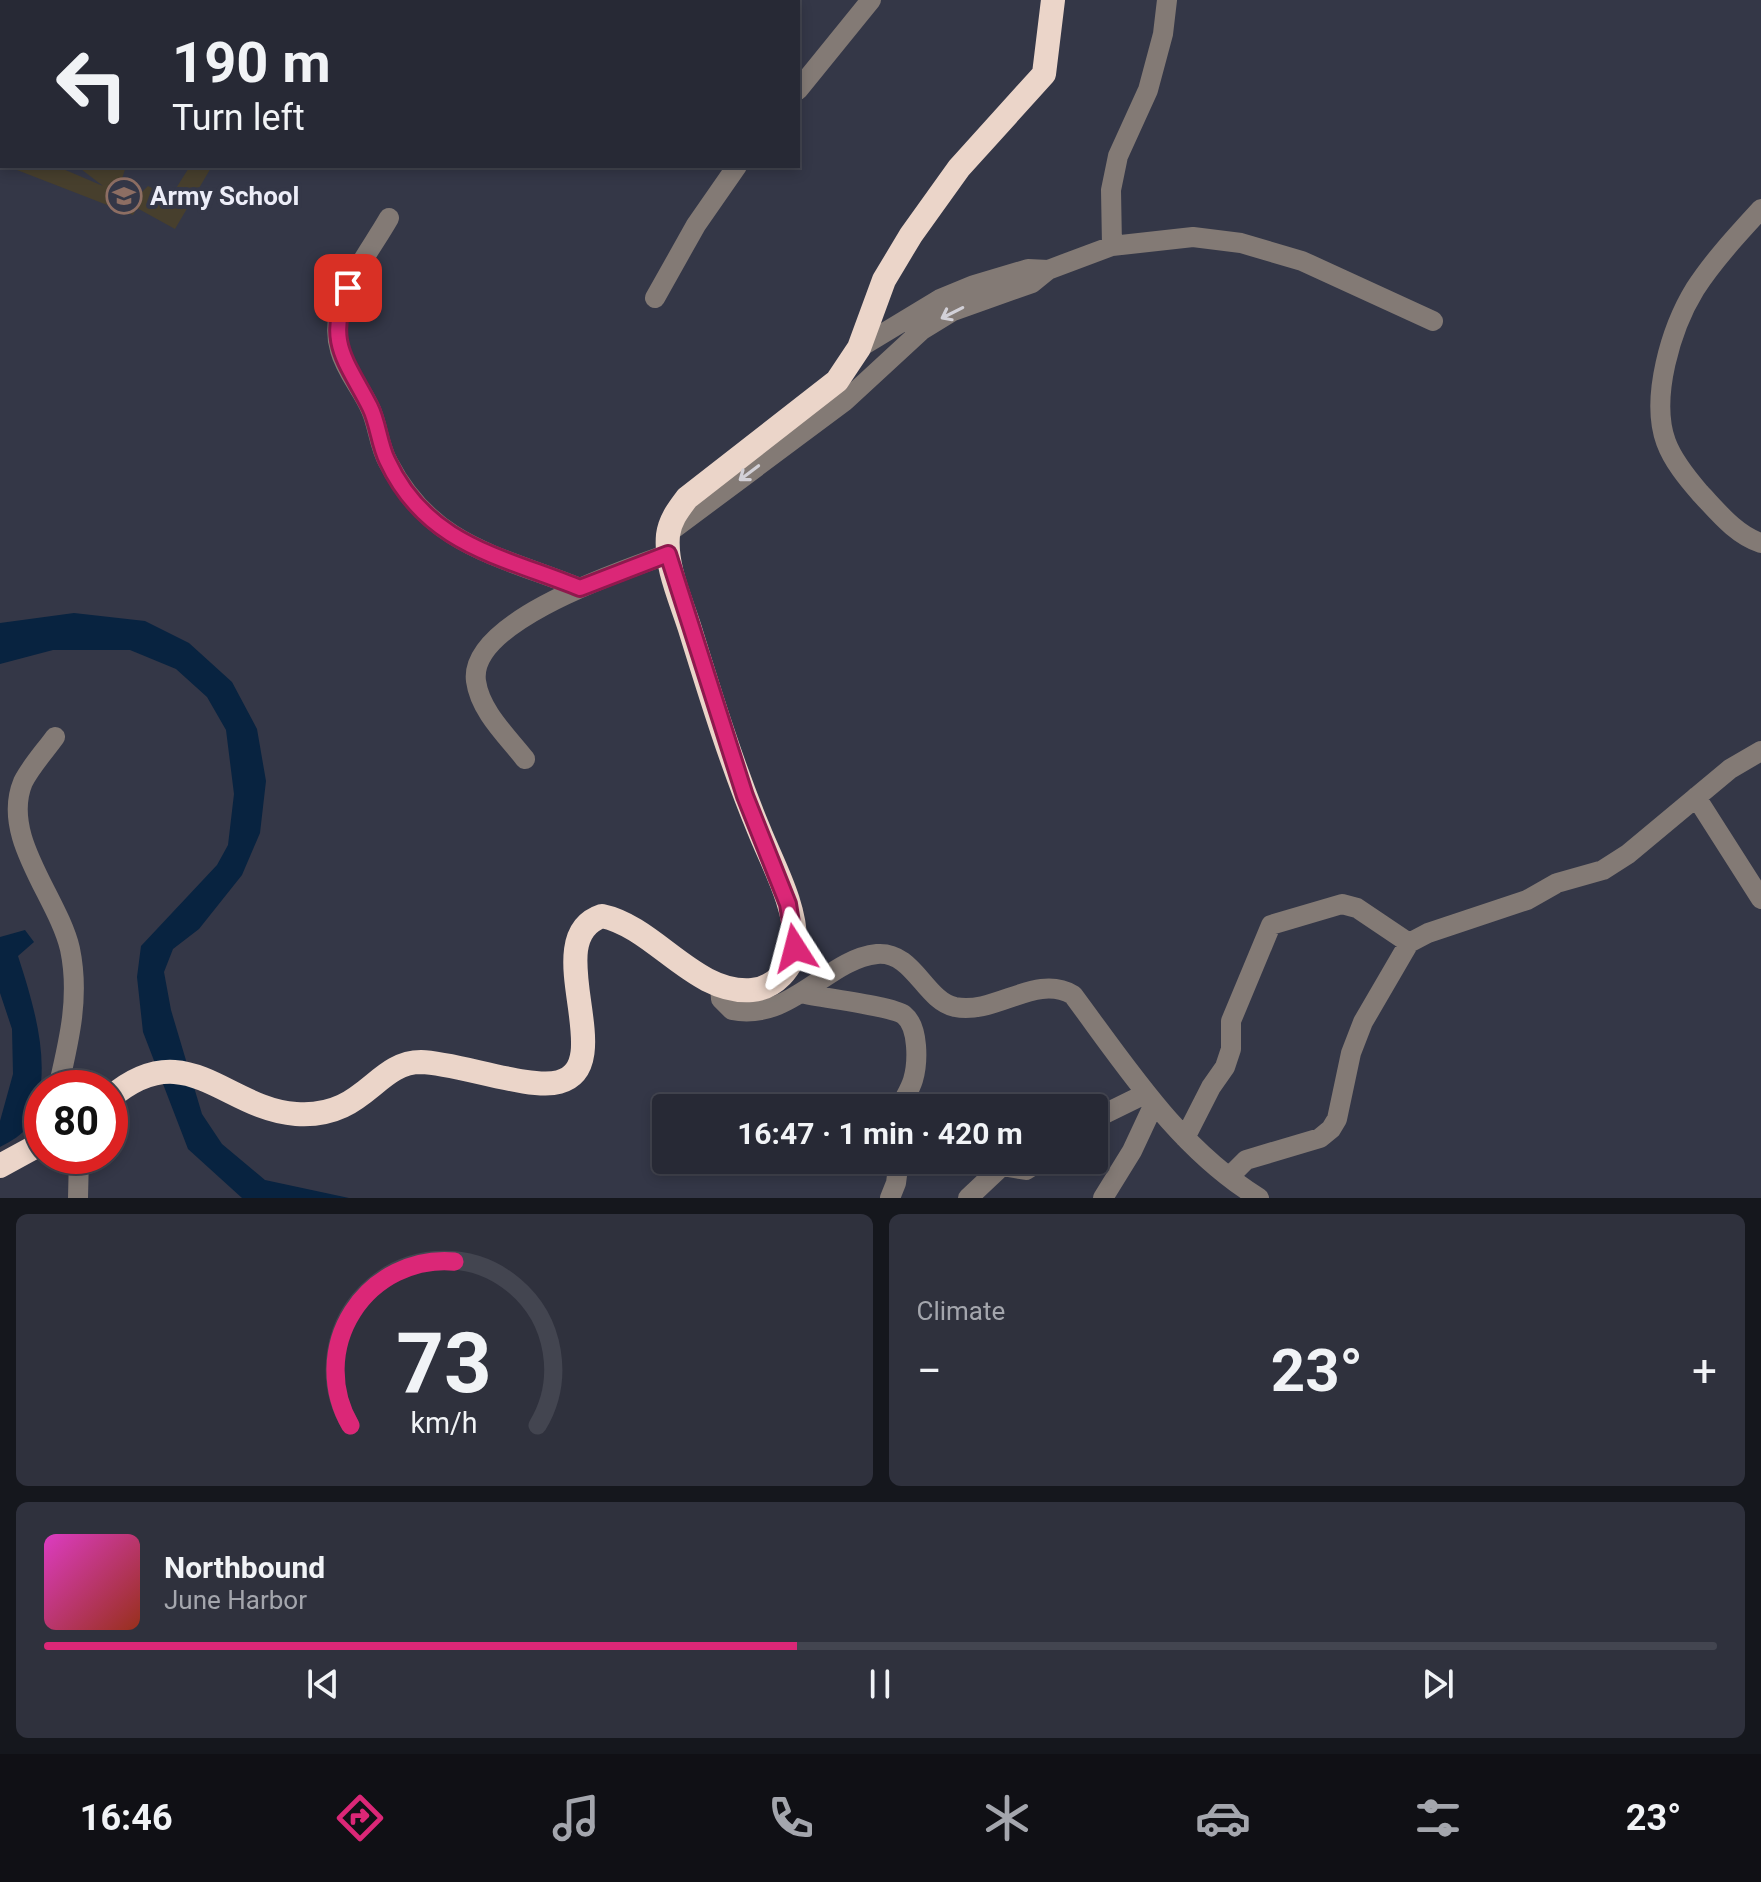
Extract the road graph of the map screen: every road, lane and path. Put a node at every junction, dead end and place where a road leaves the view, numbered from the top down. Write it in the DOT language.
graph roads {
  1 [pos="871,0"];
  2 [pos="1053,0"];
  3 [pos="1167,0"];
  4 [pos="800,88"];
  5 [pos="736,168"];
  6 [pos="1761,209"];
  7 [pos="389,218"];
  8 [pos="1112,246"];
  9 [pos="1048,270"];
  10 [pos="655,298"];
  11 [pos="1433,321"];
  12 [pos="859,348"];
  13 [pos="1761,543"];
  14 [pos="668,544"];
  15 [pos="580,588"];
  16 [pos="55,737"];
  17 [pos="1761,751"];
  18 [pos="525,759"];
  19 [pos="1696,797"];
  20 [pos="1761,899"];
  21 [pos="1409,943"];
  22 [pos="720,985"];
  23 [pos="801,993"];
  24 [pos="61,1070"];
  25 [pos="128,1084"];
  26 [pos="907,1094"];
  27 [pos="1150,1099"];
  28 [pos="1108,1114"];
  29 [pos="1185,1138"];
  30 [pos="24,1153"];
  31 [pos="0,1166"];
  32 [pos="79,1174"];
  33 [pos="897,1174"];
  34 [pos="994,1174"];
  35 [pos="1230,1176"];
  36 [pos="78,1198"];
  37 [pos="890,1198"];
  38 [pos="968,1198"];
  39 [pos="1103,1198"];
  40 [pos="1259,1198"];
  1 -- 4 [label="street"];
  2 -- 12 [label="highway"];
  3 -- 8 [label="street"];
  5 -- 10 [label="street"];
  6 -- 13 [label="street"];
  7 -- 15 [label="street"];
  8 -- 9 [label="street"];
  8 -- 11 [label="street"];
  9 -- 12 [label="street"];
  9 -- 14 [label="street, one-way"];
  12 -- 14 [label="highway"];
  14 -- 15 [label="street"];
  14 -- 22 [label="highway"];
  15 -- 18 [label="street"];
  16 -- 24 [label="street"];
  17 -- 19 [label="street"];
  19 -- 20 [label="street"];
  19 -- 21 [label="street"];
  21 -- 29 [label="street"];
  21 -- 35 [label="street"];
  22 -- 23 [label="street"];
  22 -- 25 [label="highway"];
  23 -- 26 [label="street"];
  23 -- 27 [label="street"];
  27 -- 28 [label="street"];
  27 -- 29 [label="street"];
  27 -- 39 [label="street"];
  29 -- 35 [label="street"];
  30 -- 31 [label="highway"];
  32 -- 36 [label="street"];
  33 -- 37 [label="street"];
  34 -- 38 [label="street"];
  35 -- 40 [label="street"];
}
